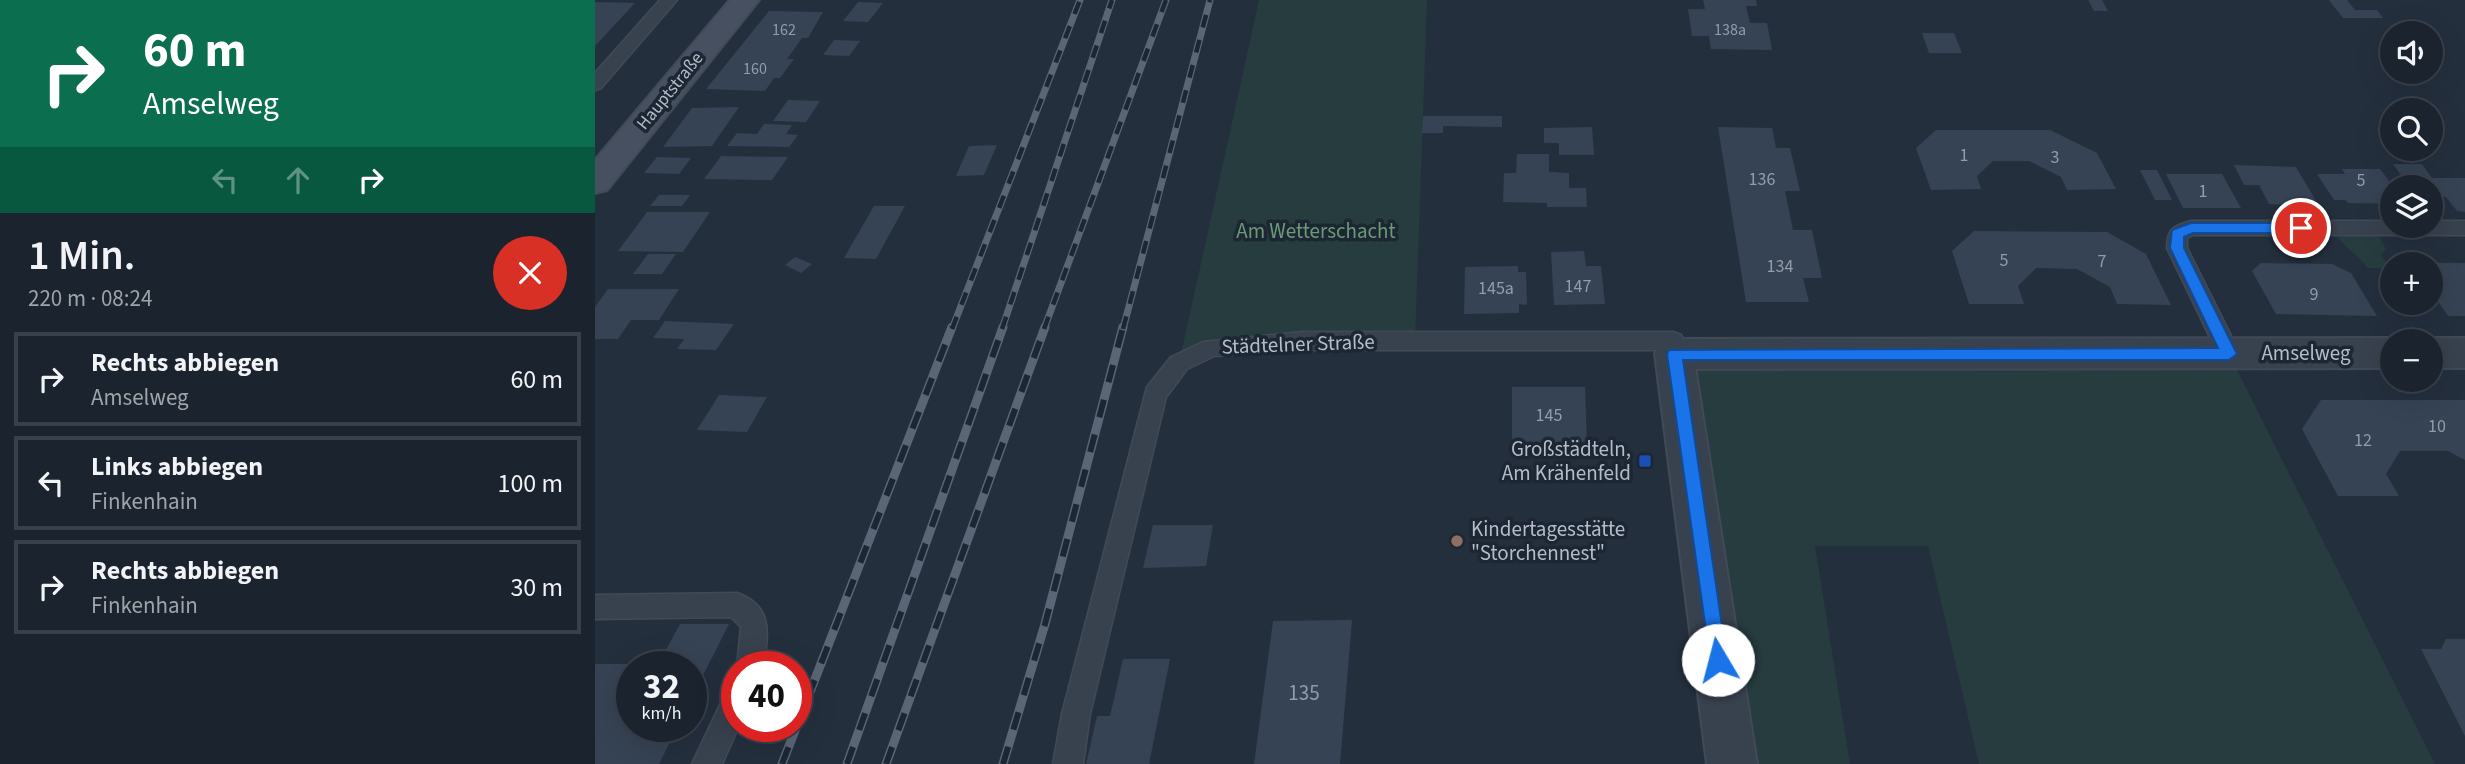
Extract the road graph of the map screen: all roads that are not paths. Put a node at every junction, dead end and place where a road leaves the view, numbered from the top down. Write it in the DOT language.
graph roads {
  1 [pos="669,0"];
  2 [pos="745,0"];
  3 [pos="595,85"];
  4 [pos="595,182"];
  5 [pos="2465,228"];
  6 [pos="1674,347"];
  7 [pos="2465,352"];
  8 [pos="2380,353"];
  9 [pos="2443,353"];
  10 [pos="2229,354"];
  11 [pos="595,607"];
  12 [pos="752,651"];
  13 [pos="721,734"];
  14 [pos="707,764"];
  15 [pos="1068,764"];
  16 [pos="1732,764"];
  1 -- 3 [label="lane"];
  2 -- 4 [label="main road, Hauptstraße"];
  5 -- 10 [label="lane"];
  6 -- 10 [label="street, Amselweg"];
  6 -- 15 [label="lane, Städtelner Straße"];
  6 -- 16 [label="street"];
  7 -- 9 [label="street"];
  8 -- 10 [label="street, Amselweg"];
  11 -- 12 [label="lane"];
  13 -- 14 [label="lane"];
}
